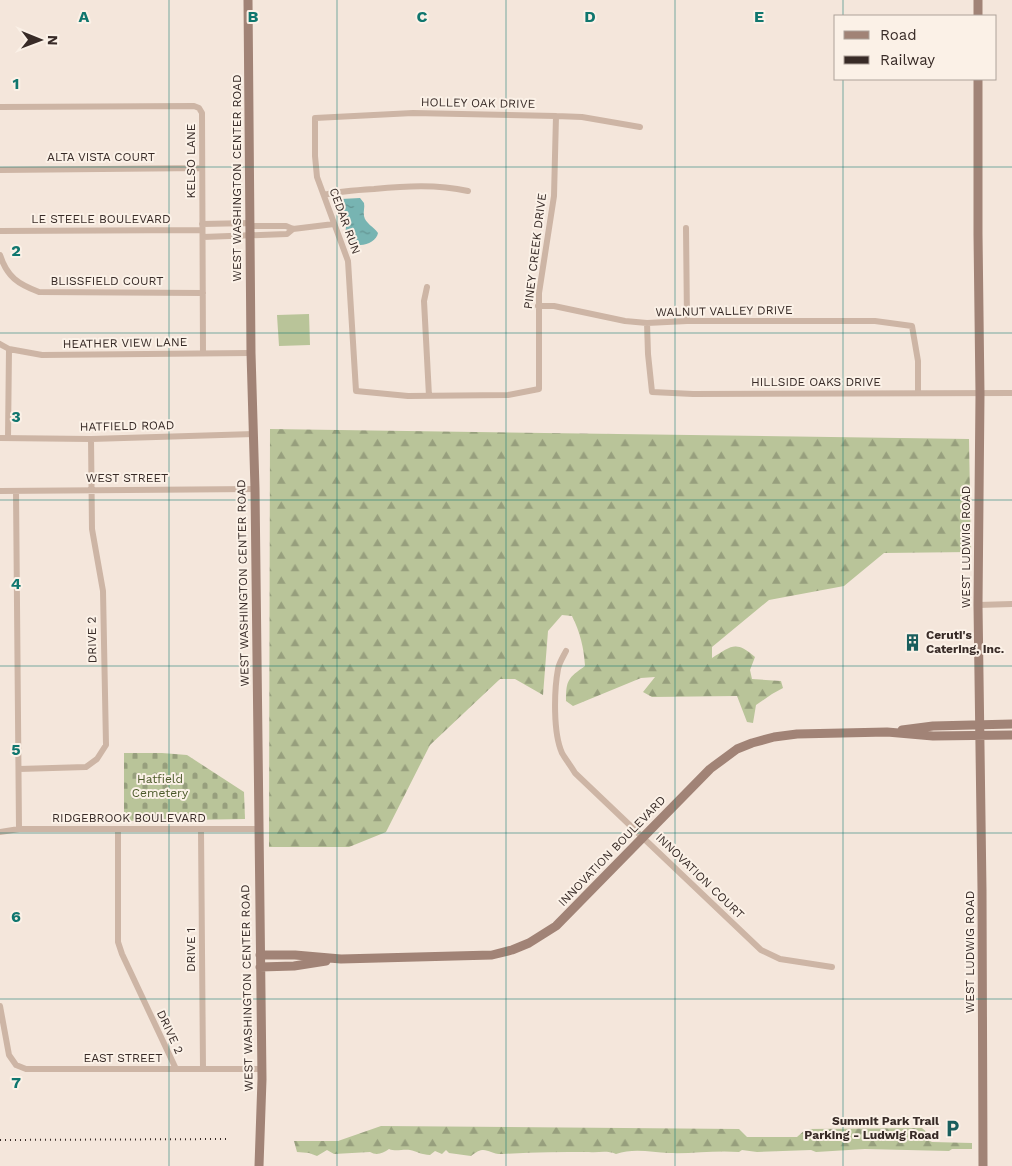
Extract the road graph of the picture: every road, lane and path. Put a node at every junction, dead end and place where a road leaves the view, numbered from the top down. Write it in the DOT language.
graph roads {
  1 [pos="248,0"];
  2 [pos="978,0"];
  3 [pos="978,15"];
  4 [pos="978,80"];
  5 [pos="0,107"];
  6 [pos="556,116"];
  7 [pos="315,118"];
  8 [pos="640,127"];
  9 [pos="202,168"];
  10 [pos="0,170"];
  11 [pos="468,190"];
  12 [pos="324,195"];
  13 [pos="334,224"];
  14 [pos="251,225"];
  15 [pos="686,228"];
  16 [pos="293,229"];
  17 [pos="202,230"];
  18 [pos="0,231"];
  19 [pos="251,236"];
  20 [pos="0,255"];
  21 [pos="427,287"];
  22 [pos="203,293"];
  23 [pos="538,306"];
  24 [pos="687,321"];
  25 [pos="648,323"];
  26 [pos="0,344"];
  27 [pos="9,349"];
  28 [pos="203,353"];
  29 [pos="251,353"];
  30 [pos="1012,392"];
  31 [pos="918,393"];
  32 [pos="980,394"];
  33 [pos="429,396"];
  34 [pos="254,434"];
  35 [pos="0,438"];
  36 [pos="8,438"];
  37 [pos="90,438"];
  38 [pos="92,489"];
  39 [pos="255,489"];
  40 [pos="0,491"];
  41 [pos="16,491"];
  42 [pos="1012,604"];
  43 [pos="978,605"];
  44 [pos="566,651"];
  45 [pos="979,724"];
  46 [pos="1012,724"];
  47 [pos="887,732"];
  48 [pos="979,735"];
  49 [pos="1012,735"];
  50 [pos="19,769"];
  51 [pos="20,829"];
  52 [pos="118,829"];
  53 [pos="258,829"];
  54 [pos="201,830"];
  55 [pos="0,832"];
  56 [pos="643,838"];
  57 [pos="260,955"];
  58 [pos="341,959"];
  59 [pos="260,967"];
  60 [pos="832,967"];
  61 [pos="0,1006"];
  62 [pos="203,1069"];
  63 [pos="261,1069"];
  64 [pos="176,1070"];
  65 [pos="259,1166"];
  66 [pos="983,1166"];
  1 -- 14 [label="main road, WEST WASHINGTON CENTER ROAD"];
  2 -- 3 [label="main road"];
  4 -- 32 [label="main road, WEST LUDWIG ROAD"];
  5 -- 9 [label="street, KELSO LANE"];
  6 -- 7 [label="street, HOLLEY OAK DRIVE"];
  6 -- 8 [label="street, HOLLEY OAK DRIVE"];
  6 -- 23 [label="street, PINEY CREEK DRIVE"];
  7 -- 12 [label="street, CEDAR RUN"];
  9 -- 10 [label="street, ALTA VISTA COURT"];
  9 -- 17 [label="street, KELSO LANE"];
  11 -- 12 [label="street"];
  12 -- 13 [label="street, CEDAR RUN"];
  13 -- 16 [label="street"];
  13 -- 33 [label="street, CEDAR RUN"];
  14 -- 16 [label="street, LE STEELE BOULEVARD"];
  14 -- 17 [label="street, LE STEELE BOULEVARD"];
  14 -- 19 [label="main road, WEST WASHINGTON CENTER ROAD"];
  15 -- 24 [label="street"];
  16 -- 19 [label="street, LE STEELE BOULEVARD"];
  17 -- 18 [label="street, LE STEELE BOULEVARD"];
  17 -- 19 [label="street, LE STEELE BOULEVARD"];
  17 -- 22 [label="street, KELSO LANE"];
  19 -- 29 [label="main road, WEST WASHINGTON CENTER ROAD"];
  20 -- 22 [label="street, BLISSFIELD COURT"];
  21 -- 33 [label="street"];
  22 -- 28 [label="street, KELSO LANE"];
  23 -- 25 [label="street, WALNUT VALLEY DRIVE"];
  23 -- 33 [label="street, PINEY CREEK DRIVE"];
  24 -- 25 [label="street, WALNUT VALLEY DRIVE"];
  24 -- 31 [label="street, WALNUT VALLEY DRIVE"];
  25 -- 31 [label="street, HILLSIDE OAKS DRIVE"];
  26 -- 27 [label="street, HEATHER VIEW LANE"];
  27 -- 28 [label="street, HEATHER VIEW LANE"];
  27 -- 36 [label="street"];
  28 -- 29 [label="street, HEATHER VIEW LANE"];
  29 -- 34 [label="main road, WEST WASHINGTON CENTER ROAD"];
  30 -- 32 [label="street, HILLSIDE OAKS DRIVE"];
  31 -- 32 [label="street, HILLSIDE OAKS DRIVE"];
  32 -- 43 [label="main road, WEST LUDWIG ROAD"];
  34 -- 37 [label="street, HATFIELD ROAD"];
  34 -- 39 [label="main road, WEST WASHINGTON CENTER ROAD"];
  35 -- 36 [label="street, HATFIELD ROAD"];
  36 -- 37 [label="street, HATFIELD ROAD"];
  37 -- 38 [label="street, DRIVE 2"];
  38 -- 39 [label="street, WEST STREET"];
  38 -- 41 [label="street, WEST STREET"];
  38 -- 50 [label="street, DRIVE 2"];
  39 -- 53 [label="main road, WEST WASHINGTON CENTER ROAD"];
  40 -- 41 [label="street, WEST STREET"];
  41 -- 50 [label="street"];
  42 -- 43 [label="street"];
  43 -- 45 [label="main road, WEST LUDWIG ROAD"];
  44 -- 56 [label="street, INNOVATION COURT"];
  45 -- 46 [label="main road, INNOVATION BOULEVARD"];
  45 -- 47 [label="main road, INNOVATION BOULEVARD"];
  45 -- 48 [label="main road, WEST LUDWIG ROAD"];
  47 -- 48 [label="main road, INNOVATION BOULEVARD"];
  47 -- 56 [label="main road, INNOVATION BOULEVARD"];
  48 -- 49 [label="main road, INNOVATION BOULEVARD"];
  48 -- 66 [label="main road, WEST LUDWIG ROAD"];
  50 -- 51 [label="street"];
  51 -- 52 [label="street, RIDGEBROOK BOULEVARD"];
  51 -- 55 [label="street, RIDGEBROOK BOULEVARD"];
  52 -- 54 [label="street, RIDGEBROOK BOULEVARD"];
  52 -- 64 [label="street, DRIVE 2"];
  53 -- 54 [label="street, RIDGEBROOK BOULEVARD"];
  53 -- 57 [label="main road, WEST WASHINGTON CENTER ROAD"];
  54 -- 62 [label="street, DRIVE 1"];
  56 -- 58 [label="main road, INNOVATION BOULEVARD"];
  56 -- 60 [label="street, INNOVATION COURT"];
  57 -- 58 [label="main road, INNOVATION BOULEVARD"];
  57 -- 59 [label="main road, WEST WASHINGTON CENTER ROAD"];
  58 -- 59 [label="main road, INNOVATION BOULEVARD"];
  59 -- 63 [label="main road, WEST WASHINGTON CENTER ROAD"];
  61 -- 64 [label="street, EAST STREET"];
  62 -- 63 [label="street, EAST STREET"];
  62 -- 64 [label="street, EAST STREET"];
  63 -- 65 [label="main road, WEST WASHINGTON CENTER ROAD"];
}
